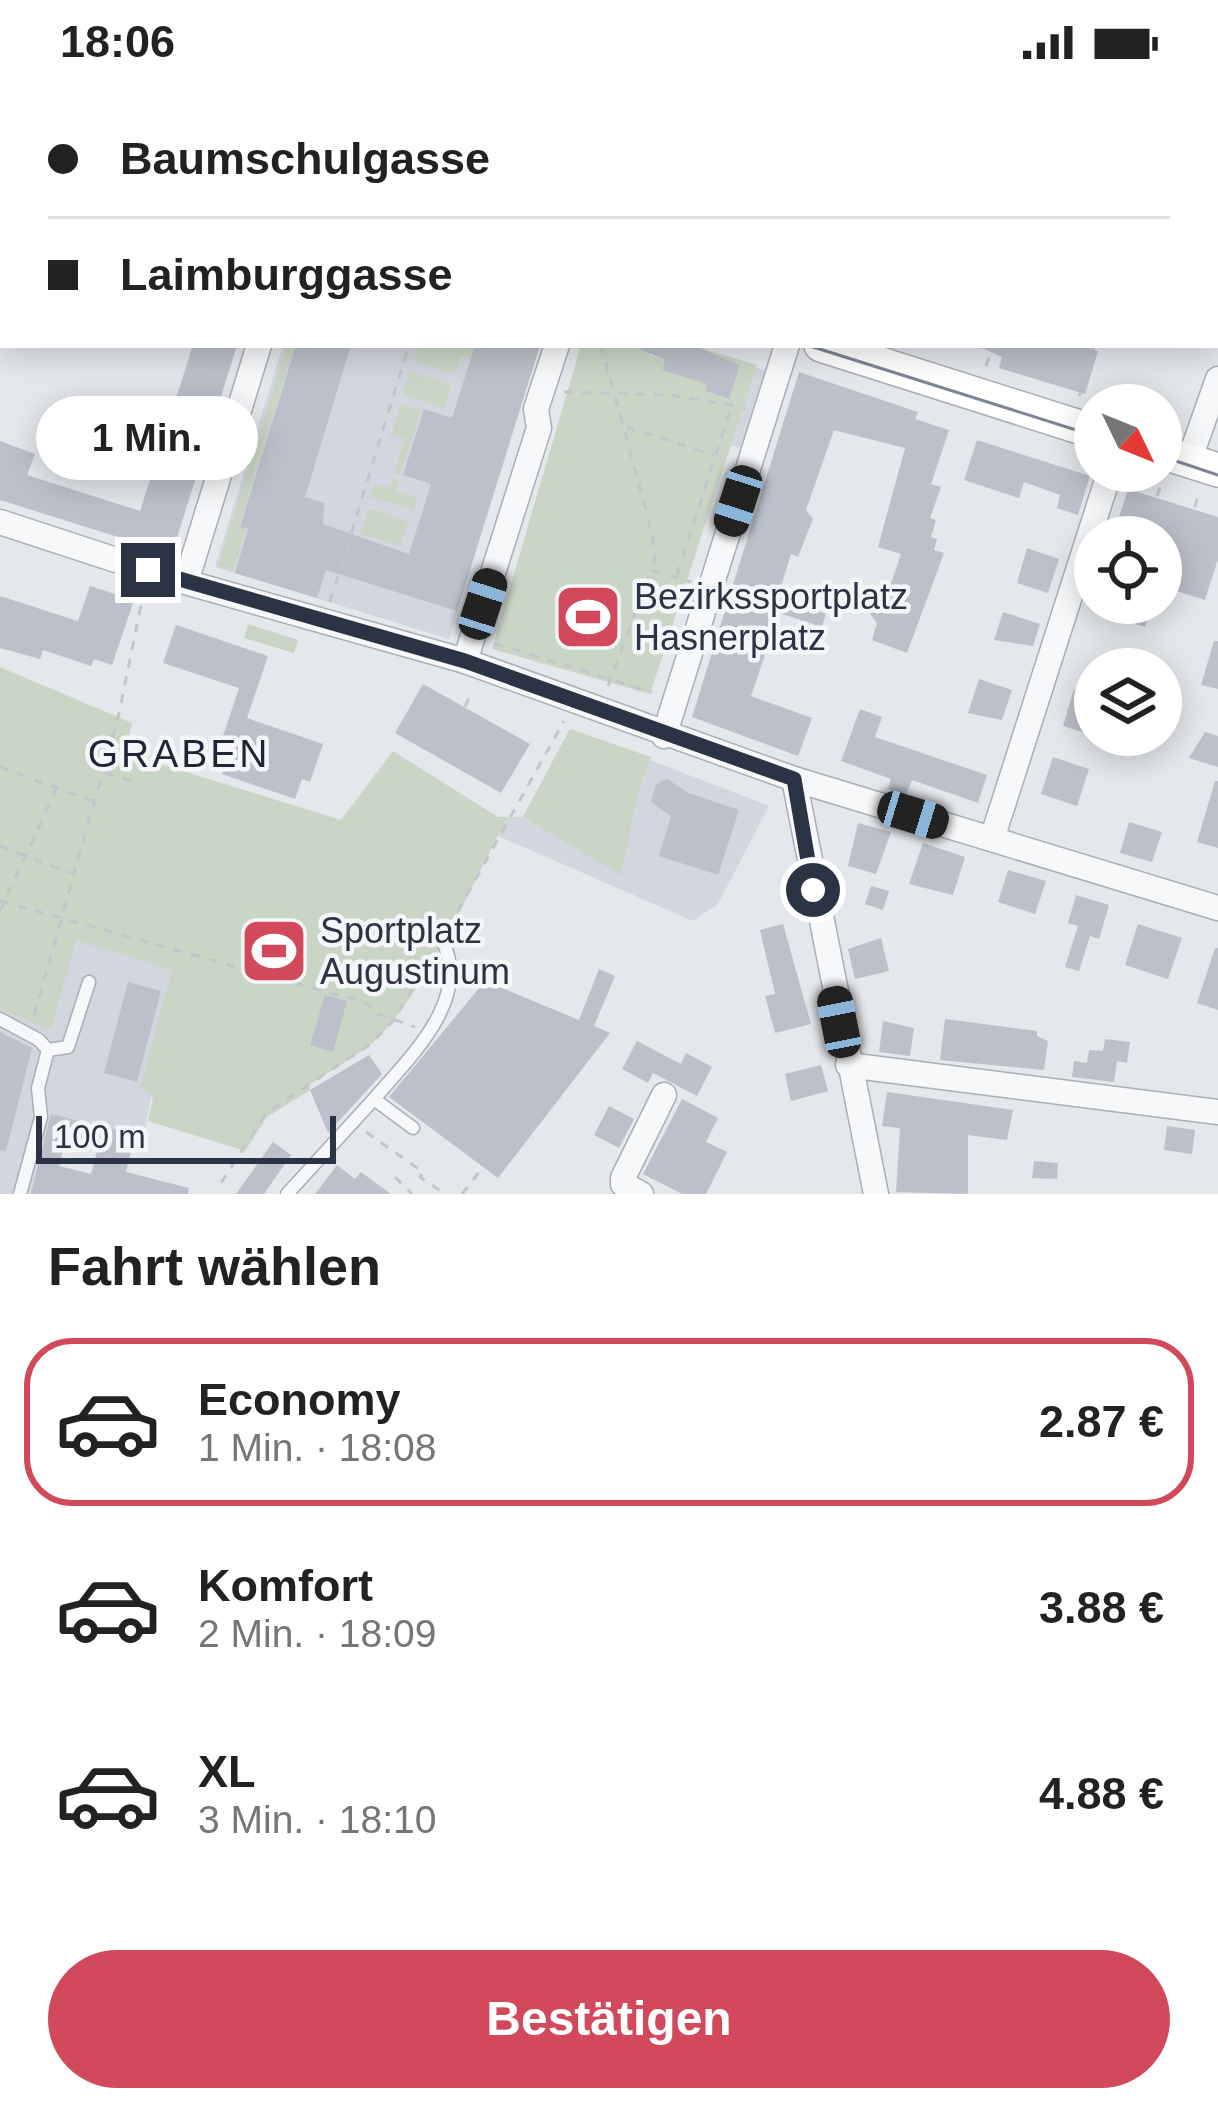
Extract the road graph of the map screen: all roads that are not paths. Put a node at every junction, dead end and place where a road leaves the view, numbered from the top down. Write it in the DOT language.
graph roads {
  1 [pos="258,348"];
  2 [pos="556,348"];
  3 [pos="786,348"];
  4 [pos="830,348"];
  5 [pos="1218,380"];
  6 [pos="1074,425"];
  7 [pos="1186,473"];
  8 [pos="1103,492"];
  9 [pos="0,522"];
  10 [pos="186,582"];
  11 [pos="465,661"];
  12 [pos="664,736"];
  13 [pos="794,779"];
  14 [pos="992,839"];
  15 [pos="1218,908"];
  16 [pos="442,940"];
  17 [pos="89,982"];
  18 [pos="0,1019"];
  19 [pos="48,1050"];
  20 [pos="848,1065"];
  21 [pos="664,1095"];
  22 [pos="374,1099"];
  23 [pos="1218,1112"];
  24 [pos="413,1128"];
  25 [pos="20,1194"];
  26 [pos="286,1194"];
  27 [pos="641,1194"];
  28 [pos="876,1194"];
  1 -- 10 [label="street"];
  2 -- 11 [label="street"];
  3 -- 12 [label="street"];
  4 -- 6 [label="main road"];
  5 -- 7 [label="street"];
  8 -- 14 [label="street"];
  9 -- 10 [label="street"];
  10 -- 11 [label="street"];
  11 -- 12 [label="street"];
  12 -- 13 [label="street"];
  13 -- 14 [label="street"];
  13 -- 20 [label="street"];
  14 -- 15 [label="street"];
  16 -- 22 [label="lane"];
  17 -- 19 [label="lane"];
  18 -- 19 [label="lane"];
  19 -- 25 [label="lane"];
  20 -- 23 [label="street"];
  20 -- 28 [label="street"];
  21 -- 27 [label="street"];
  22 -- 24 [label="lane"];
  22 -- 26 [label="lane"];
}
